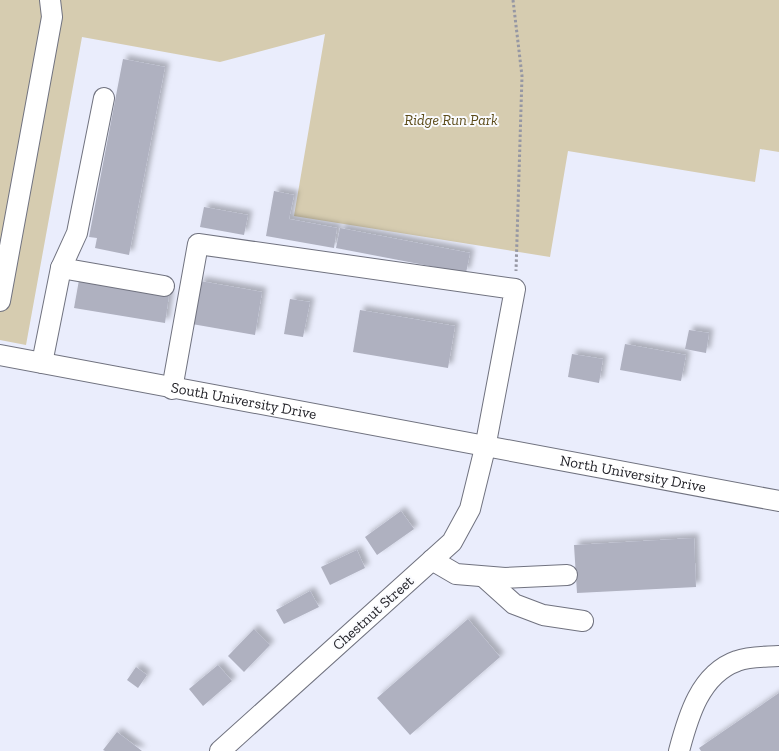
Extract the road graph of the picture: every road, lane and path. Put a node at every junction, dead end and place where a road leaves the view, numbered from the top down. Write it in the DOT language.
graph roads {
  1 [pos="50,0"];
  2 [pos="513,0"];
  3 [pos="104,98"];
  4 [pos="61,268"];
  5 [pos="164,286"];
  6 [pos="516,289"];
  7 [pos="0,301"];
  8 [pos="0,355"];
  9 [pos="42,363"];
  10 [pos="172,389"];
  11 [pos="485,448"];
  12 [pos="779,501"];
  13 [pos="432,560"];
  14 [pos="567,575"];
  15 [pos="484,577"];
  16 [pos="583,621"];
  17 [pos="779,656"];
  18 [pos="220,751"];
  19 [pos="679,751"];
  1 -- 7 [label="street"];
  2 -- 6 [label="path"];
  3 -- 4 [label="street"];
  4 -- 5 [label="street"];
  4 -- 9 [label="street"];
  6 -- 10 [label="street"];
  6 -- 11 [label="street, Chestnut Street"];
  8 -- 9 [label="street, South University Drive"];
  9 -- 10 [label="street, South University Drive"];
  10 -- 11 [label="street, South University Drive"];
  11 -- 12 [label="street, North University Drive"];
  11 -- 13 [label="street, Chestnut Street"];
  13 -- 15 [label="street"];
  13 -- 18 [label="street, Chestnut Street"];
  14 -- 15 [label="street"];
  15 -- 16 [label="street"];
  17 -- 19 [label="street"];
}
